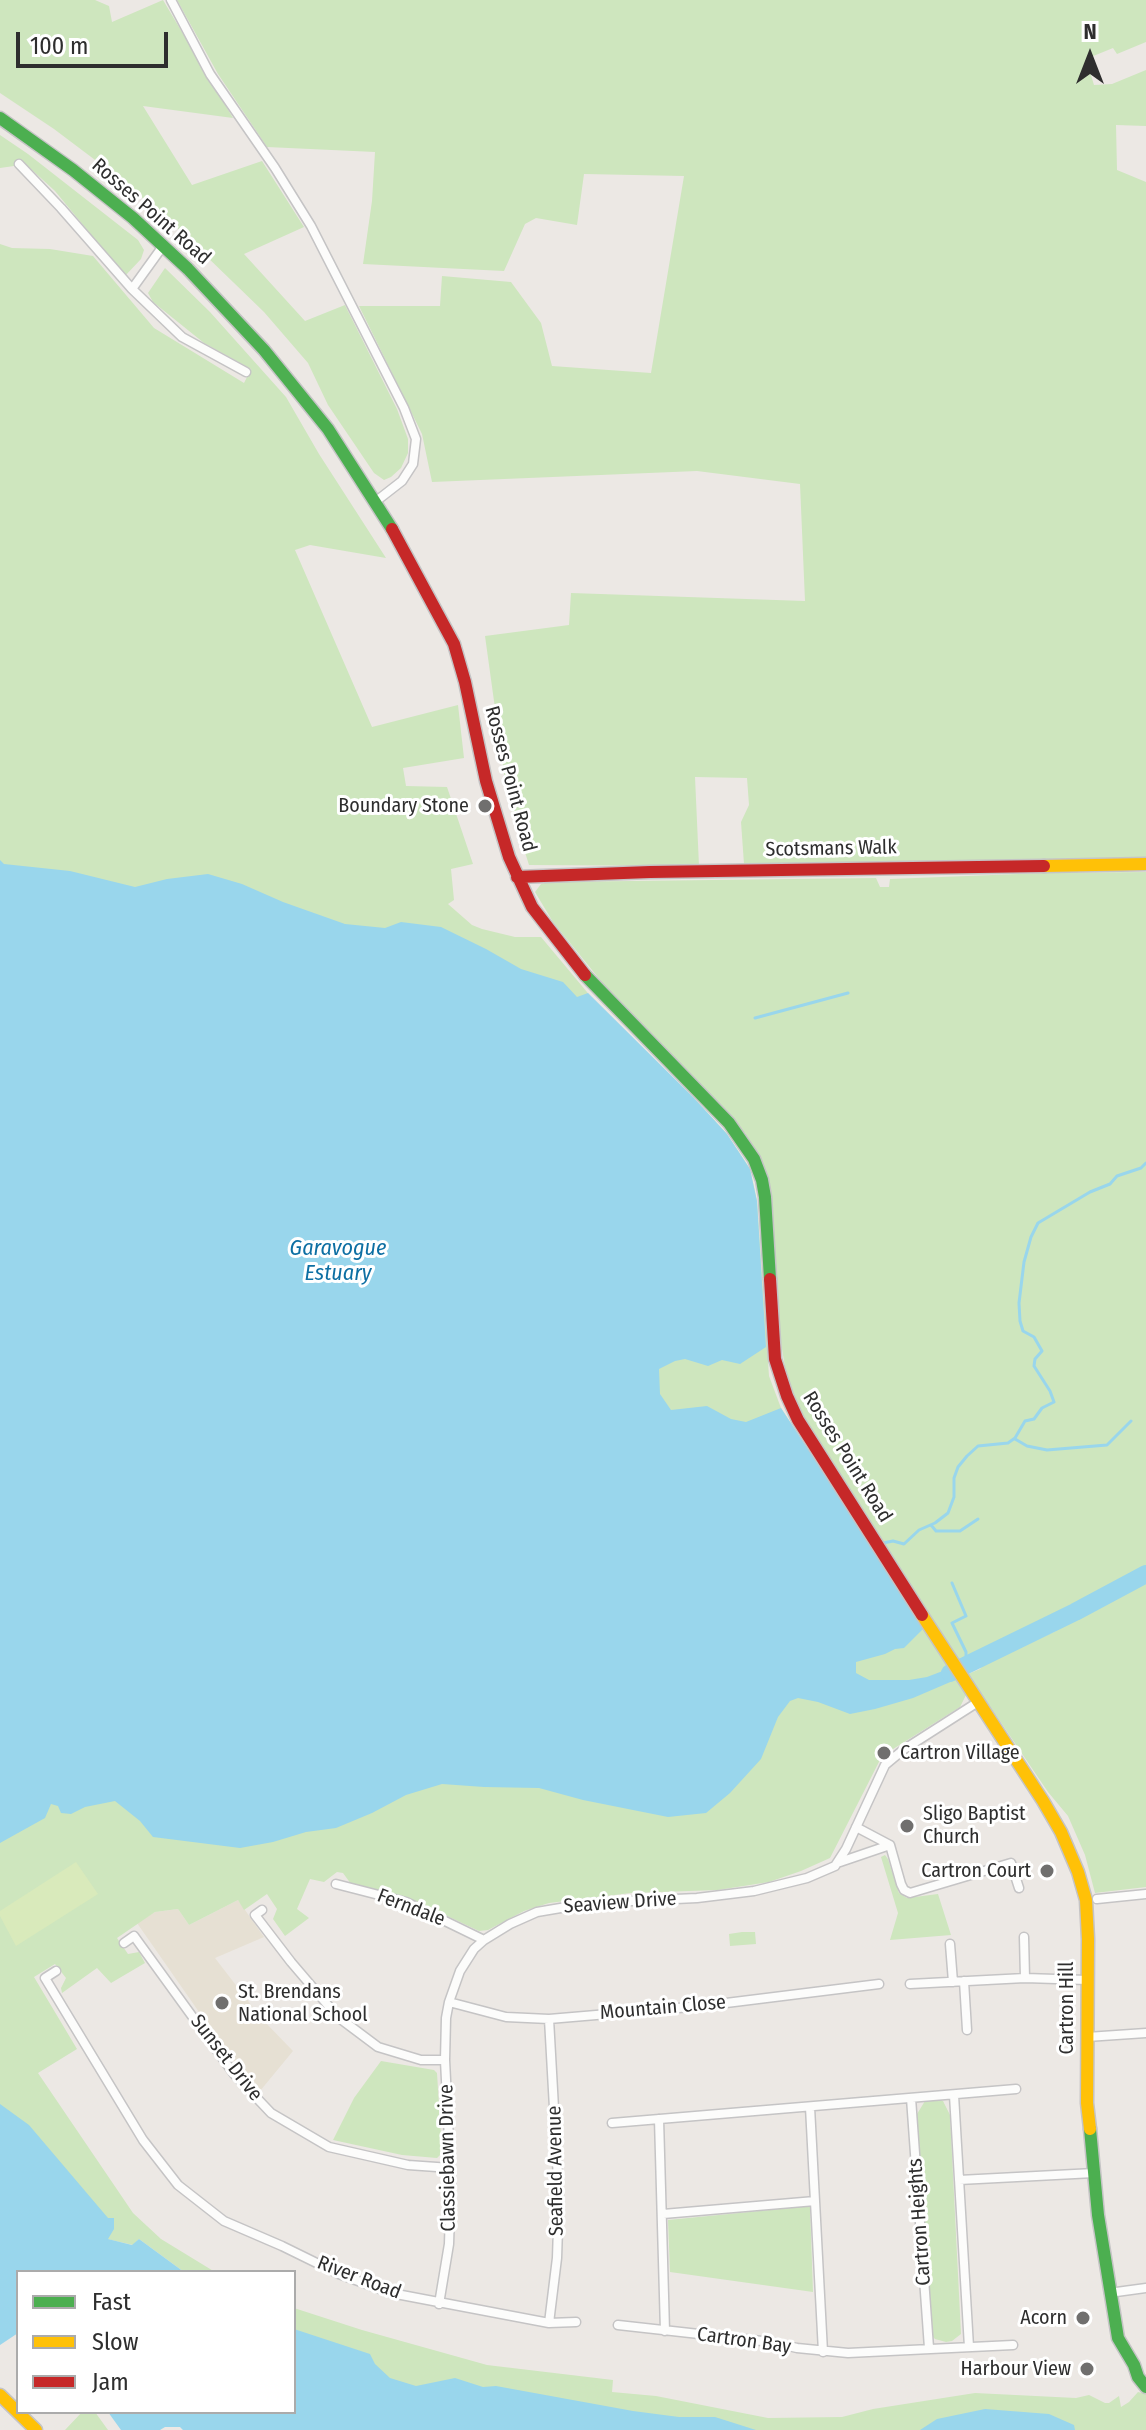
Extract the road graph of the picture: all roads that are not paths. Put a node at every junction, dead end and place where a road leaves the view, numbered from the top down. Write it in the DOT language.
graph roads {
  1 [pos="171,0"];
  2 [pos="0,118"];
  3 [pos="19,164"];
  4 [pos="163,246"];
  5 [pos="132,289"];
  6 [pos="246,372"];
  7 [pos="375,502"];
  8 [pos="1146,864"];
  9 [pos="517,877"];
  10 [pos="962,1678"];
  11 [pos="978,1702"];
  12 [pos="856,1827"];
  13 [pos="890,1845"];
  14 [pos="840,1862"];
  15 [pos="336,1884"];
  16 [pos="1019,1888"];
  17 [pos="1146,1894"];
  18 [pos="1097,1899"];
  19 [pos="262,1910"];
  20 [pos="1024,1937"];
  21 [pos="484,1940"];
  22 [pos="124,1943"];
  23 [pos="950,1944"];
  24 [pos="56,1971"];
  25 [pos="1025,1978"];
  26 [pos="1087,1980"];
  27 [pos="964,1981"];
  28 [pos="953,1982"];
  29 [pos="879,1984"];
  30 [pos="910,1984"];
  31 [pos="449,2002"];
  32 [pos="549,2019"];
  33 [pos="967,2030"];
  34 [pos="1146,2033"];
  35 [pos="1087,2037"];
  36 [pos="445,2060"];
  37 [pos="1016,2089"];
  38 [pos="954,2095"];
  39 [pos="911,2098"];
  40 [pos="810,2107"];
  41 [pos="659,2119"];
  42 [pos="612,2123"];
  43 [pos="451,2168"];
  44 [pos="1094,2173"];
  45 [pos="959,2180"];
  46 [pos="815,2201"];
  47 [pos="663,2214"];
  48 [pos="1146,2288"];
  49 [pos="1109,2293"];
  50 [pos="439,2304"];
  51 [pos="576,2322"];
  52 [pos="549,2323"];
  53 [pos="618,2325"];
  54 [pos="665,2331"];
  55 [pos="1013,2345"];
  56 [pos="969,2347"];
  57 [pos="929,2348"];
  58 [pos="823,2352"];
  59 [pos="1140,2369"];
  60 [pos="1146,2387"];
  61 [pos="0,2395"];
  62 [pos="16,2411"];
  63 [pos="20,2414"];
  64 [pos="36,2430"];
  1 -- 7 [label="street"];
  2 -- 4 [label="main road, Rosses Point Road"];
  3 -- 5 [label="street"];
  4 -- 5 [label="street"];
  4 -- 7 [label="main road, Rosses Point Road"];
  5 -- 6 [label="street"];
  7 -- 9 [label="main road, Rosses Point Road"];
  8 -- 9 [label="main road, Scotsmans Walk"];
  9 -- 10 [label="main road, Rosses Point Road"];
  10 -- 11 [label="main road, Cartron Hill"];
  11 -- 12 [label="street"];
  11 -- 26 [label="main road, Cartron Hill"];
  12 -- 13 [label="street"];
  12 -- 14 [label="street"];
  13 -- 14 [label="street, Seaview Drive"];
  13 -- 16 [label="street"];
  14 -- 21 [label="street, Seaview Drive"];
  15 -- 21 [label="street, Ferndale"];
  17 -- 18 [label="street"];
  19 -- 36 [label="street"];
  20 -- 25 [label="street"];
  21 -- 31 [label="street, Seaview Drive"];
  22 -- 43 [label="street, Sunset Drive"];
  23 -- 28 [label="street"];
  24 -- 50 [label="street, River Road"];
  25 -- 26 [label="street"];
  25 -- 27 [label="street"];
  26 -- 35 [label="main road, Cartron Hill"];
  27 -- 28 [label="street"];
  27 -- 33 [label="street"];
  28 -- 30 [label="street"];
  29 -- 32 [label="street, Mountain Close"];
  31 -- 32 [label="street, Mountain Close"];
  31 -- 36 [label="street, Seaview Drive"];
  32 -- 52 [label="street, Seafield Avenue"];
  34 -- 35 [label="street"];
  35 -- 44 [label="main road, Cartron Hill"];
  36 -- 43 [label="street, Classiebawn Drive"];
  37 -- 38 [label="street"];
  38 -- 39 [label="street"];
  38 -- 45 [label="street, Cartron Heights"];
  39 -- 40 [label="street"];
  39 -- 57 [label="street, Cartron Heights"];
  40 -- 41 [label="street"];
  40 -- 46 [label="street, Cartron Bay"];
  41 -- 42 [label="street"];
  41 -- 47 [label="street"];
  43 -- 50 [label="street, Classiebawn Drive"];
  44 -- 45 [label="street"];
  44 -- 49 [label="main road, Cartron Hill"];
  45 -- 56 [label="street, Cartron Heights"];
  46 -- 47 [label="street"];
  46 -- 58 [label="street, Cartron Bay"];
  47 -- 54 [label="street"];
  48 -- 49 [label="street"];
  49 -- 59 [label="main road, Cartron Hill"];
  50 -- 52 [label="street, River Road"];
  51 -- 52 [label="street, River Road"];
  53 -- 54 [label="street, Cartron Bay"];
  54 -- 58 [label="street, Cartron Bay"];
  55 -- 56 [label="street"];
  56 -- 57 [label="street"];
  57 -- 58 [label="street, Cartron Bay"];
  59 -- 60 [label="main road, Cartron Hill"];
  61 -- 62 [label="main road"];
  63 -- 64 [label="main road"];
}
